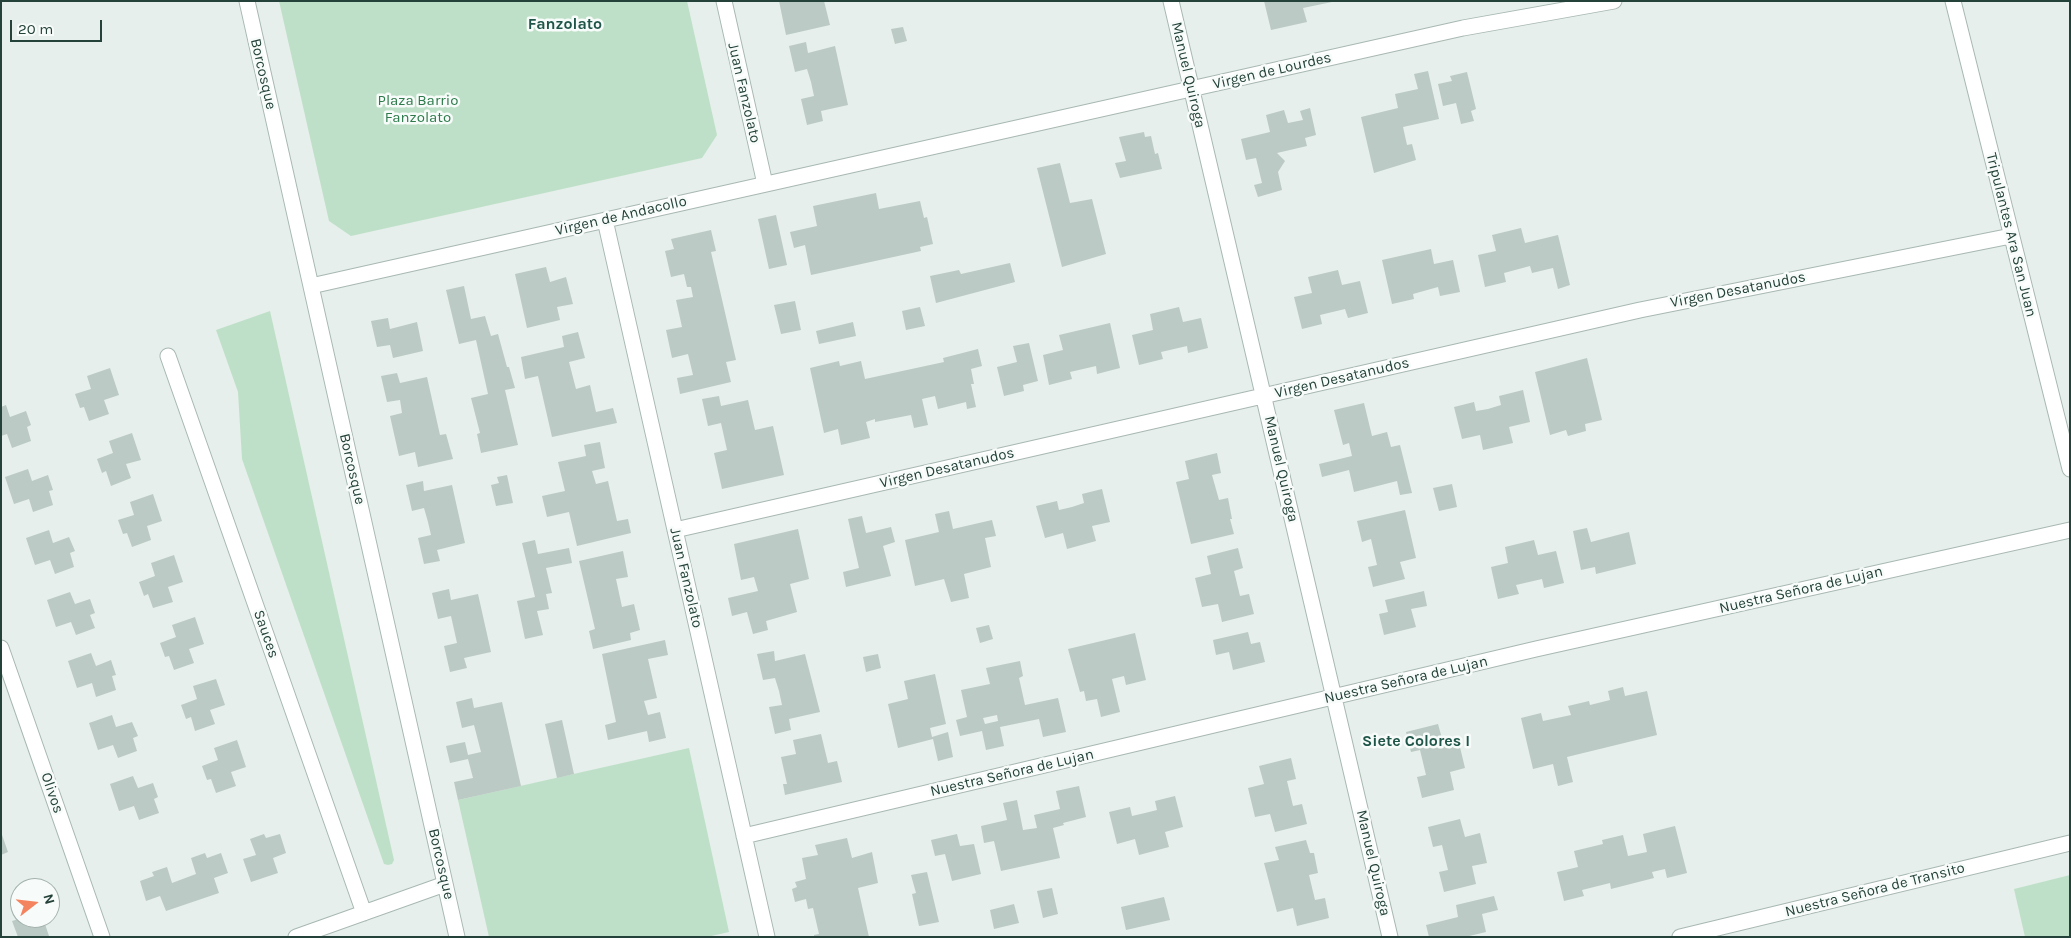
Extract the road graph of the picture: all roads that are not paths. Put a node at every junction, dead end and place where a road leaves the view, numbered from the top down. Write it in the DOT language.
graph roads {
  1 [pos="247,1"];
  2 [pos="724,1"];
  3 [pos="1171,1"];
  4 [pos="1614,1"];
  5 [pos="1953,1"];
  6 [pos="1192,89"];
  7 [pos="931,147"];
  8 [pos="765,184"];
  9 [pos="605,220"];
  10 [pos="2011,236"];
  11 [pos="311,286"];
  12 [pos="168,356"];
  13 [pos="1264,396"];
  14 [pos="2070,470"];
  15 [pos="675,530"];
  16 [pos="2070,530"];
  17 [pos="1,648"];
  18 [pos="1334,697"];
  19 [pos="744,836"];
  20 [pos="2070,843"];
  21 [pos="445,884"];
  22 [pos="364,913"];
  23 [pos="102,937"];
  24 [pos="296,937"];
  25 [pos="457,937"];
  26 [pos="767,937"];
  27 [pos="1390,937"];
  28 [pos="1680,937"];
  1 -- 11 [label="street, Borcosque"];
  2 -- 8 [label="street, Juan Fanzolato"];
  3 -- 6 [label="street, Manuel Quiroga"];
  4 -- 6 [label="street, Virgen de Lourdes"];
  5 -- 10 [label="street, Tripulantes Ara San Juan"];
  6 -- 7 [label="street, Virgen de Lourdes"];
  6 -- 13 [label="street, Manuel Quiroga"];
  7 -- 8 [label="street, Virgen de Andacollo"];
  8 -- 9 [label="street, Virgen de Andacollo"];
  9 -- 11 [label="street, Virgen de Andacollo"];
  9 -- 15 [label="street, Juan Fanzolato"];
  10 -- 13 [label="street, Virgen Desatanudos"];
  10 -- 14 [label="street, Tripulantes Ara San Juan"];
  11 -- 21 [label="street, Borcosque"];
  12 -- 22 [label="street, Sauces"];
  13 -- 15 [label="street, Virgen Desatanudos"];
  13 -- 18 [label="street, Manuel Quiroga"];
  15 -- 19 [label="street, Juan Fanzolato"];
  16 -- 18 [label="street, Nuestra Señora de Lujan"];
  17 -- 23 [label="street, Olivos"];
  18 -- 19 [label="street, Nuestra Señora de Lujan"];
  18 -- 27 [label="street, Manuel Quiroga"];
  19 -- 26 [label="street, Juan Fanzolato"];
  20 -- 28 [label="street, Nuestra Señora de Transito"];
  21 -- 22 [label="street"];
  21 -- 25 [label="street, Borcosque"];
  22 -- 24 [label="street"];
}
